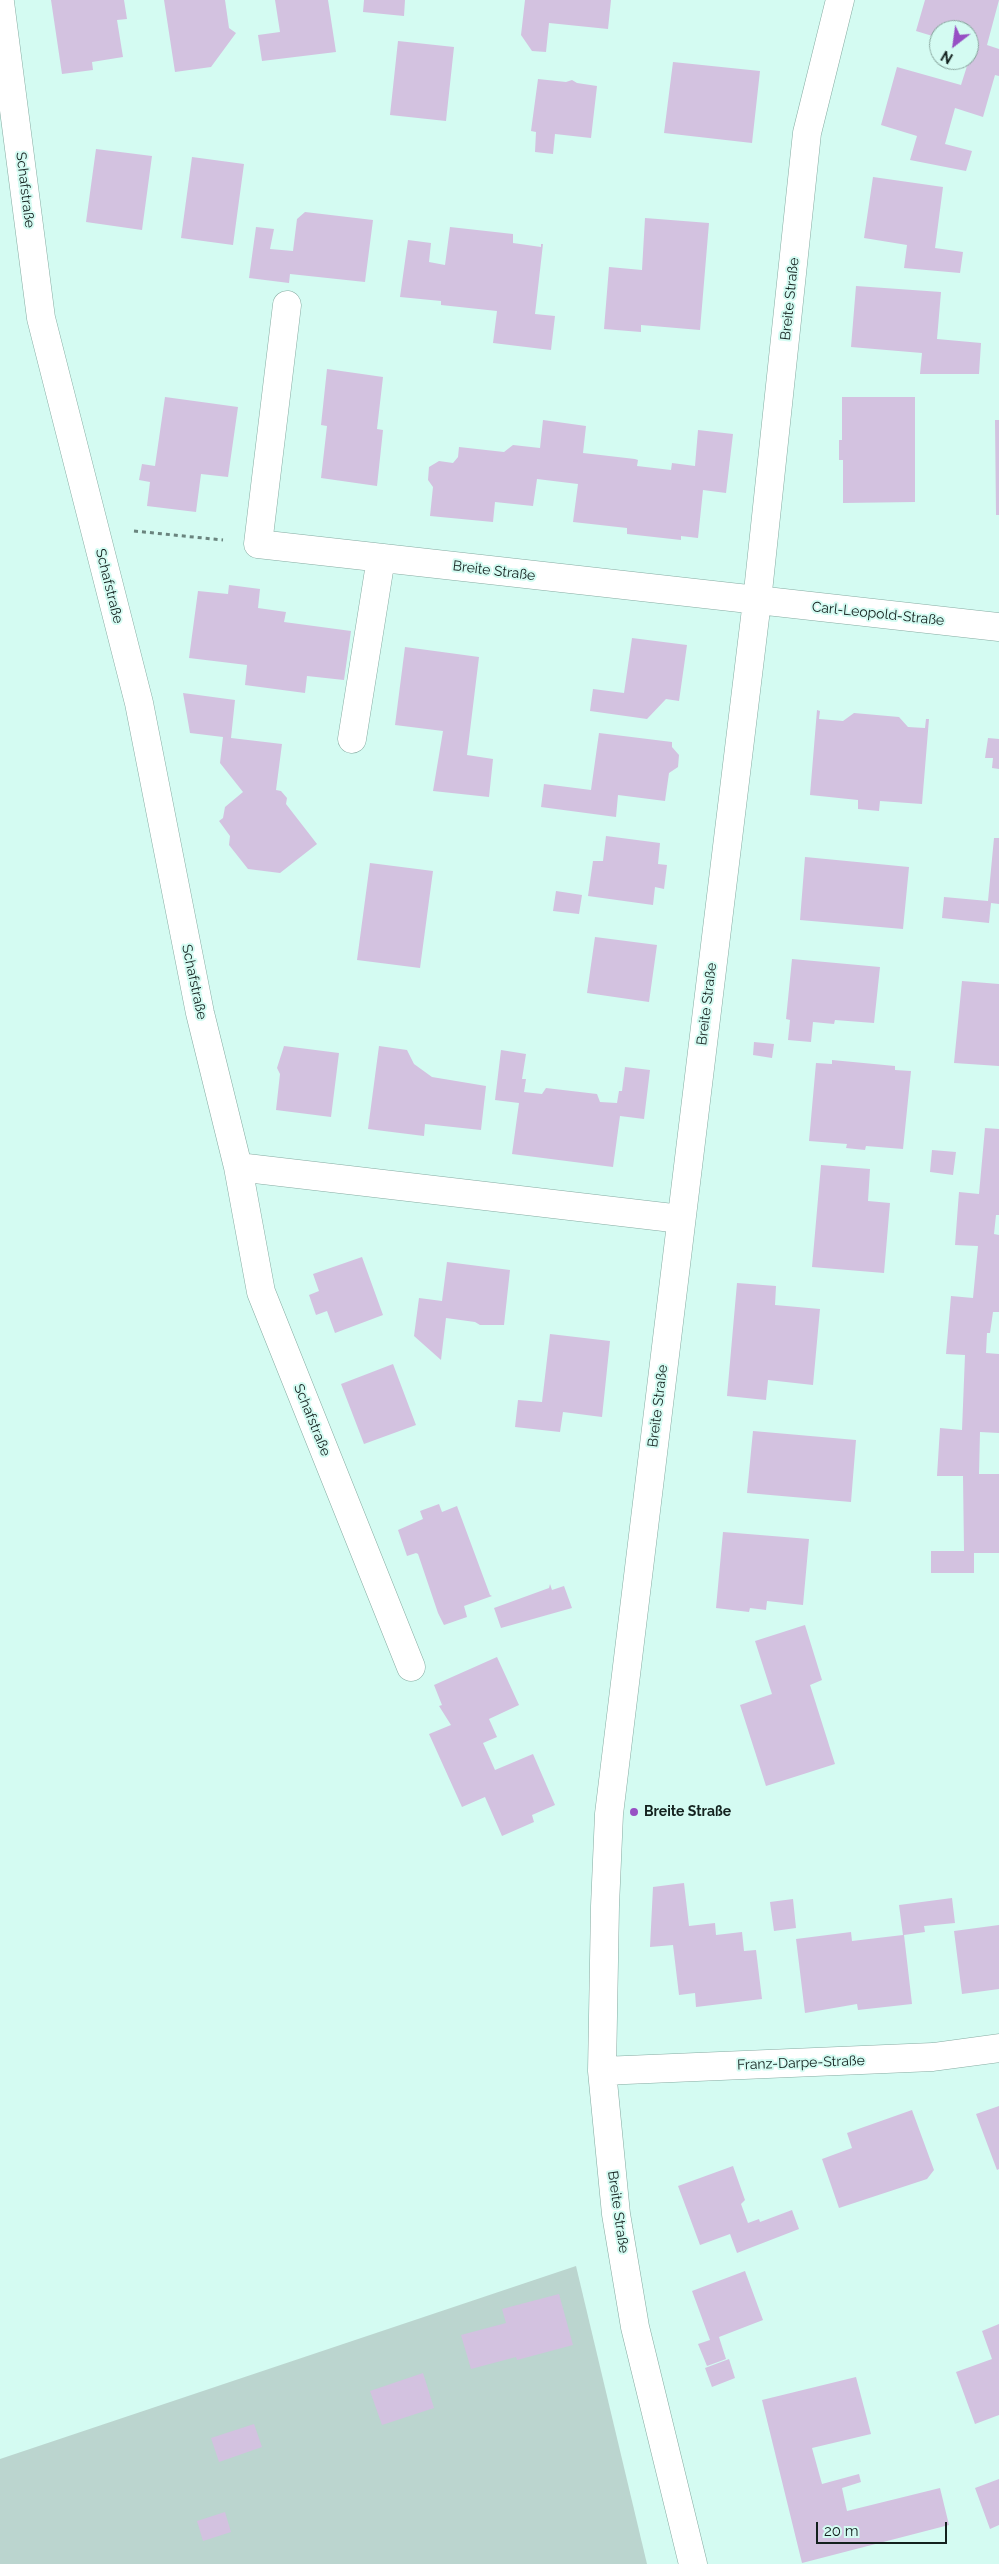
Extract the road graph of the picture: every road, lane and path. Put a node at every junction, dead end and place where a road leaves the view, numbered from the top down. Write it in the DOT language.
graph roads {
  1 [pos="840,0"];
  2 [pos="0,2"];
  3 [pos="287,305"];
  4 [pos="97,538"];
  5 [pos="258,544"];
  6 [pos="381,558"];
  7 [pos="757,601"];
  8 [pos="999,627"];
  9 [pos="352,739"];
  10 [pos="238,1166"];
  11 [pos="681,1219"];
  12 [pos="411,1667"];
  13 [pos="999,2048"];
  14 [pos="602,2071"];
  15 [pos="693,2564"];
  1 -- 7 [label="street, Breite Straße"];
  2 -- 4 [label="street, Schafstraße"];
  3 -- 5 [label="street"];
  4 -- 5 [label="path"];
  4 -- 10 [label="street, Schafstraße"];
  5 -- 6 [label="street, Breite Straße"];
  6 -- 7 [label="street, Breite Straße"];
  6 -- 9 [label="street"];
  7 -- 8 [label="street, Carl-Leopold-Straße"];
  7 -- 11 [label="street, Breite Straße"];
  10 -- 11 [label="street"];
  10 -- 12 [label="street, Schafstraße"];
  11 -- 14 [label="street, Breite Straße"];
  13 -- 14 [label="street, Franz-Darpe-Straße"];
  14 -- 15 [label="street, Breite Straße"];
}
